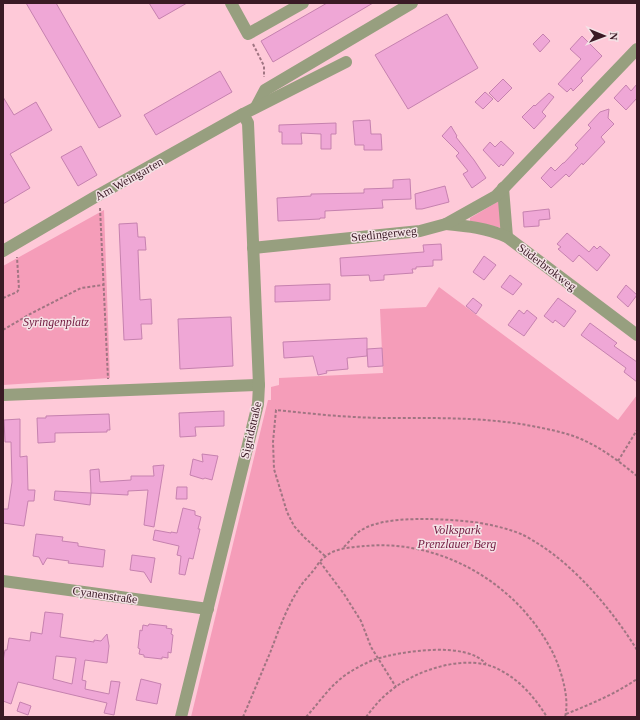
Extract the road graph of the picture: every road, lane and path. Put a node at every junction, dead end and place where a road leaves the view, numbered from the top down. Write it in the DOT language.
graph roads {
  1 [pos="231,3"];
  2 [pos="303,3"];
  3 [pos="412,3"];
  4 [pos="248,34"];
  5 [pos="637,49"];
  6 [pos="346,62"];
  7 [pos="265,90"];
  8 [pos="256,107"];
  9 [pos="244,114"];
  10 [pos="503,188"];
  11 [pos="100,208"];
  12 [pos="446,224"];
  13 [pos="507,237"];
  14 [pos="253,248"];
  15 [pos="3,251"];
  16 [pos="17,256"];
  17 [pos="103,285"];
  18 [pos="3,298"];
  19 [pos="3,330"];
  20 [pos="636,333"];
  21 [pos="259,385"];
  22 [pos="108,390"];
  23 [pos="3,395"];
  24 [pos="637,430"];
  25 [pos="618,461"];
  26 [pos="637,476"];
  27 [pos="343,548"];
  28 [pos="325,556"];
  29 [pos="320,562"];
  30 [pos="3,581"];
  31 [pos="208,609"];
  32 [pos="637,650"];
  33 [pos="377,659"];
  34 [pos="486,665"];
  35 [pos="637,679"];
  36 [pos="396,687"];
  37 [pos="565,715"];
  38 [pos="181,717"];
  39 [pos="243,717"];
  40 [pos="306,717"];
  41 [pos="366,717"];
  42 [pos="547,717"];
  1 -- 4 [label="street"];
  2 -- 4 [label="street"];
  3 -- 7 [label="street"];
  4 -- 7 [label="path"];
  5 -- 10 [label="street, Stedingerweg"];
  6 -- 8 [label="street, Am Weingarten"];
  7 -- 8 [label="street"];
  8 -- 9 [label="street, Am Weingarten"];
  9 -- 14 [label="street, Sigridstraße"];
  9 -- 15 [label="street, Am Weingarten"];
  10 -- 12 [label="street, Stedingerweg"];
  10 -- 13 [label="street"];
  11 -- 17 [label="path"];
  12 -- 13 [label="street, Süderbrokweg"];
  12 -- 14 [label="street, Stedingerweg"];
  13 -- 20 [label="street, Süderbrokweg"];
  14 -- 21 [label="street, Sigridstraße"];
  16 -- 18 [label="path"];
  17 -- 19 [label="path"];
  17 -- 22 [label="path"];
  21 -- 22 [label="street"];
  21 -- 31 [label="street, Sigridstraße"];
  22 -- 23 [label="street"];
  24 -- 25 [label="path"];
  25 -- 26 [label="path"];
  25 -- 28 [label="path"];
  27 -- 28 [label="path"];
  27 -- 32 [label="path"];
  27 -- 37 [label="path"];
  28 -- 29 [label="path"];
  29 -- 33 [label="path"];
  29 -- 39 [label="path"];
  30 -- 31 [label="street, Cyanenstraße"];
  31 -- 38 [label="street, Sigridstraße"];
  33 -- 34 [label="path"];
  33 -- 36 [label="path"];
  33 -- 40 [label="path"];
  34 -- 36 [label="path"];
  34 -- 42 [label="path"];
  35 -- 37 [label="path"];
  36 -- 41 [label="path"];
}
